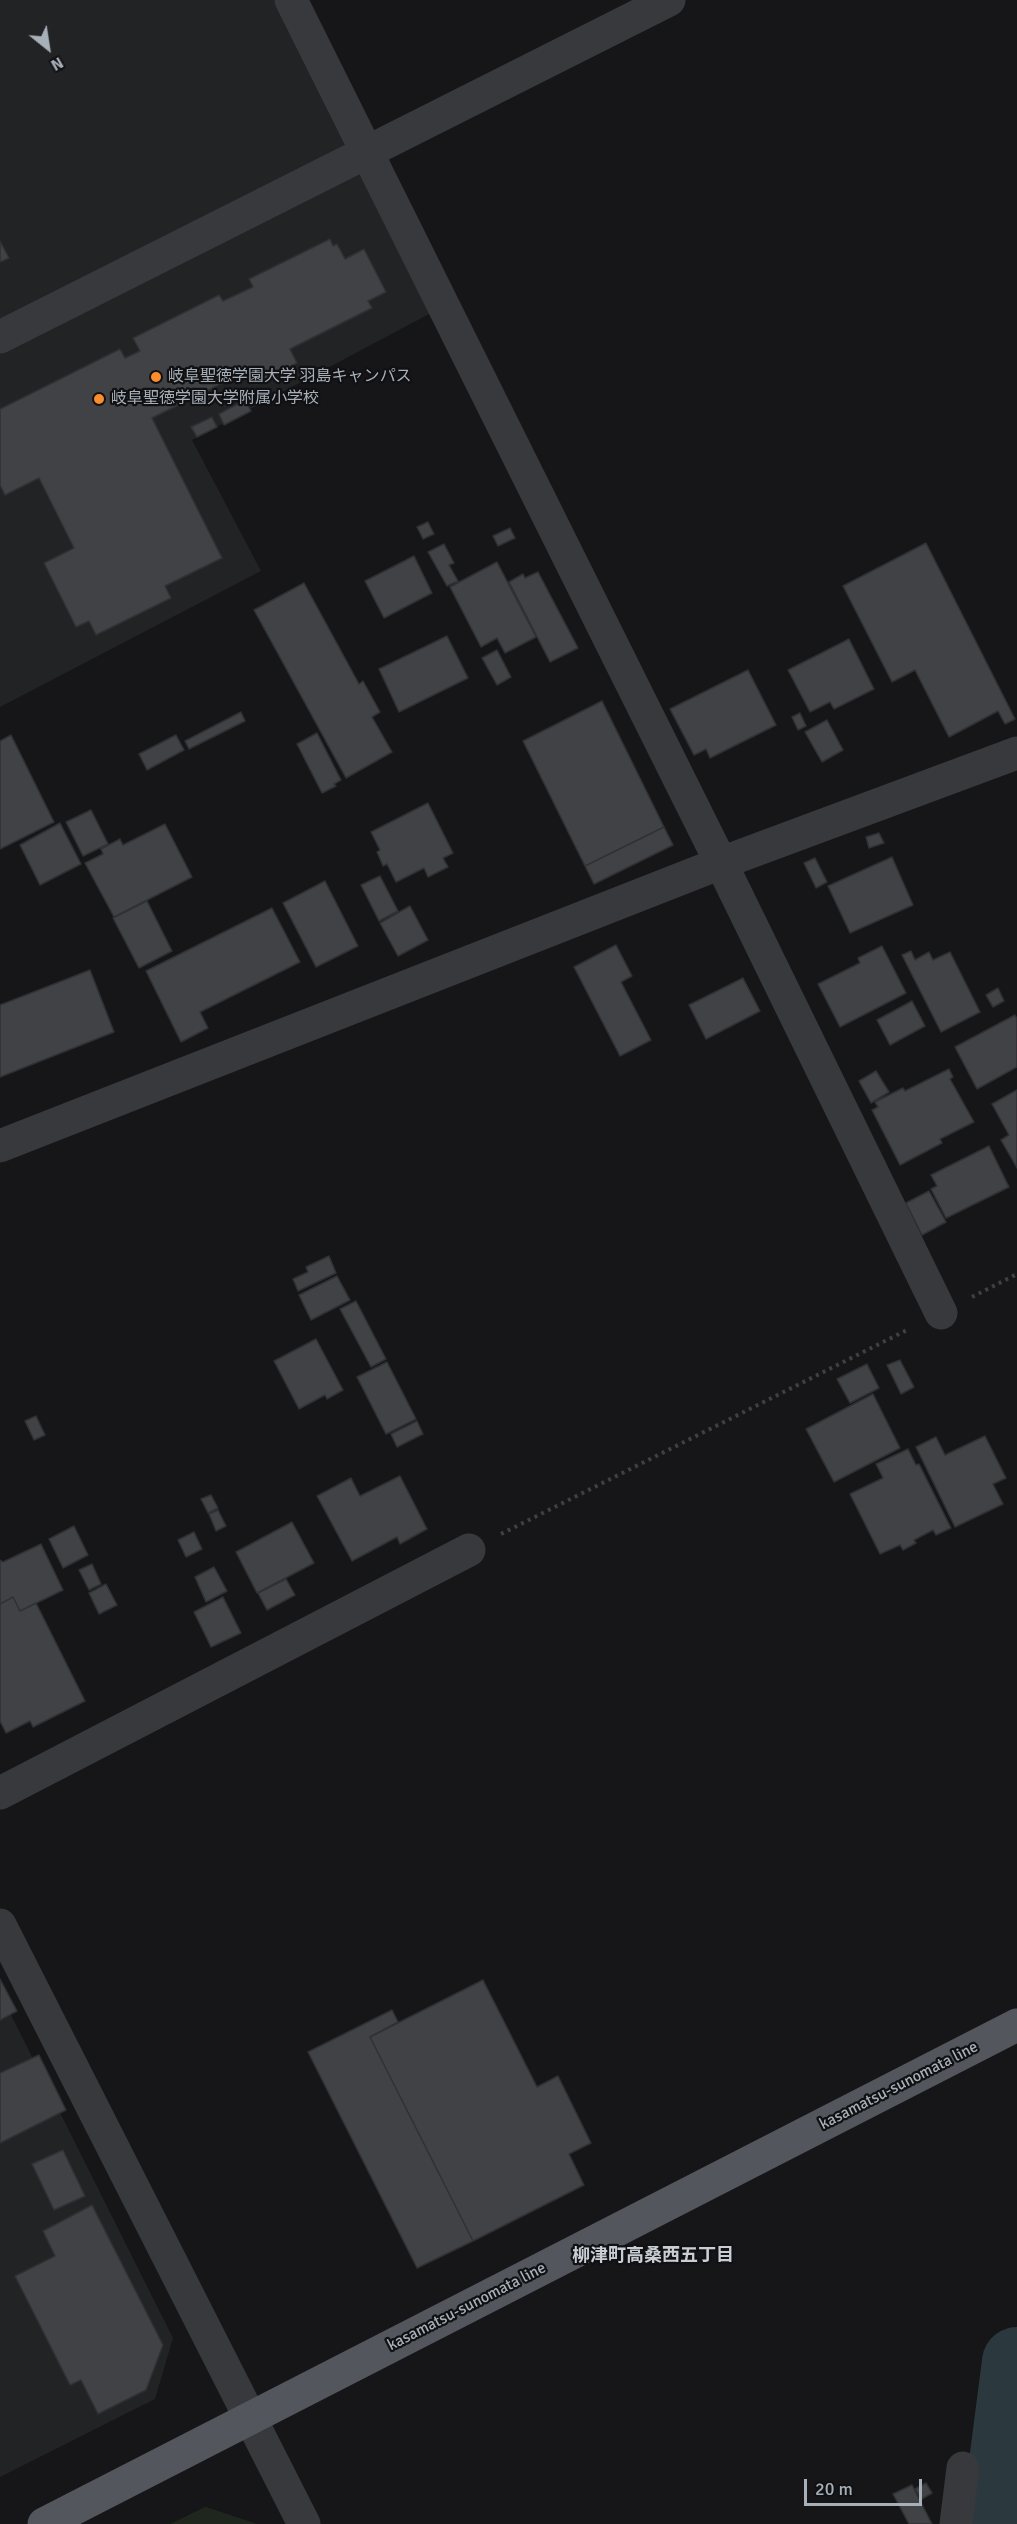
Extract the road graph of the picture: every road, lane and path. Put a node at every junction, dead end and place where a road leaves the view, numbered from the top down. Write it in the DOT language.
graph roads {
  1 [pos="291,0"];
  2 [pos="669,0"];
  3 [pos="366,151"];
  4 [pos="0,338"];
  5 [pos="1017,753"];
  6 [pos="721,863"];
  7 [pos="0,1146"];
  8 [pos="1017,1274"];
  9 [pos="941,1313"];
  10 [pos="469,1550"];
  11 [pos="0,1793"];
  12 [pos="0,1924"];
  13 [pos="1017,2025"];
  14 [pos="250,2418"];
  15 [pos="963,2468"];
  16 [pos="44,2524"];
  17 [pos="304,2524"];
  18 [pos="956,2524"];
  1 -- 3 [label="street"];
  2 -- 3 [label="street"];
  3 -- 4 [label="street"];
  3 -- 6 [label="street"];
  5 -- 6 [label="street"];
  6 -- 7 [label="street"];
  6 -- 9 [label="street"];
  8 -- 9 [label="path"];
  9 -- 10 [label="path"];
  10 -- 11 [label="street"];
  12 -- 14 [label="street"];
  13 -- 14 [label="main road, kasamatsu-sunomata line"];
  14 -- 16 [label="main road, kasamatsu-sunomata line"];
  14 -- 17 [label="street"];
  15 -- 18 [label="street"];
}
